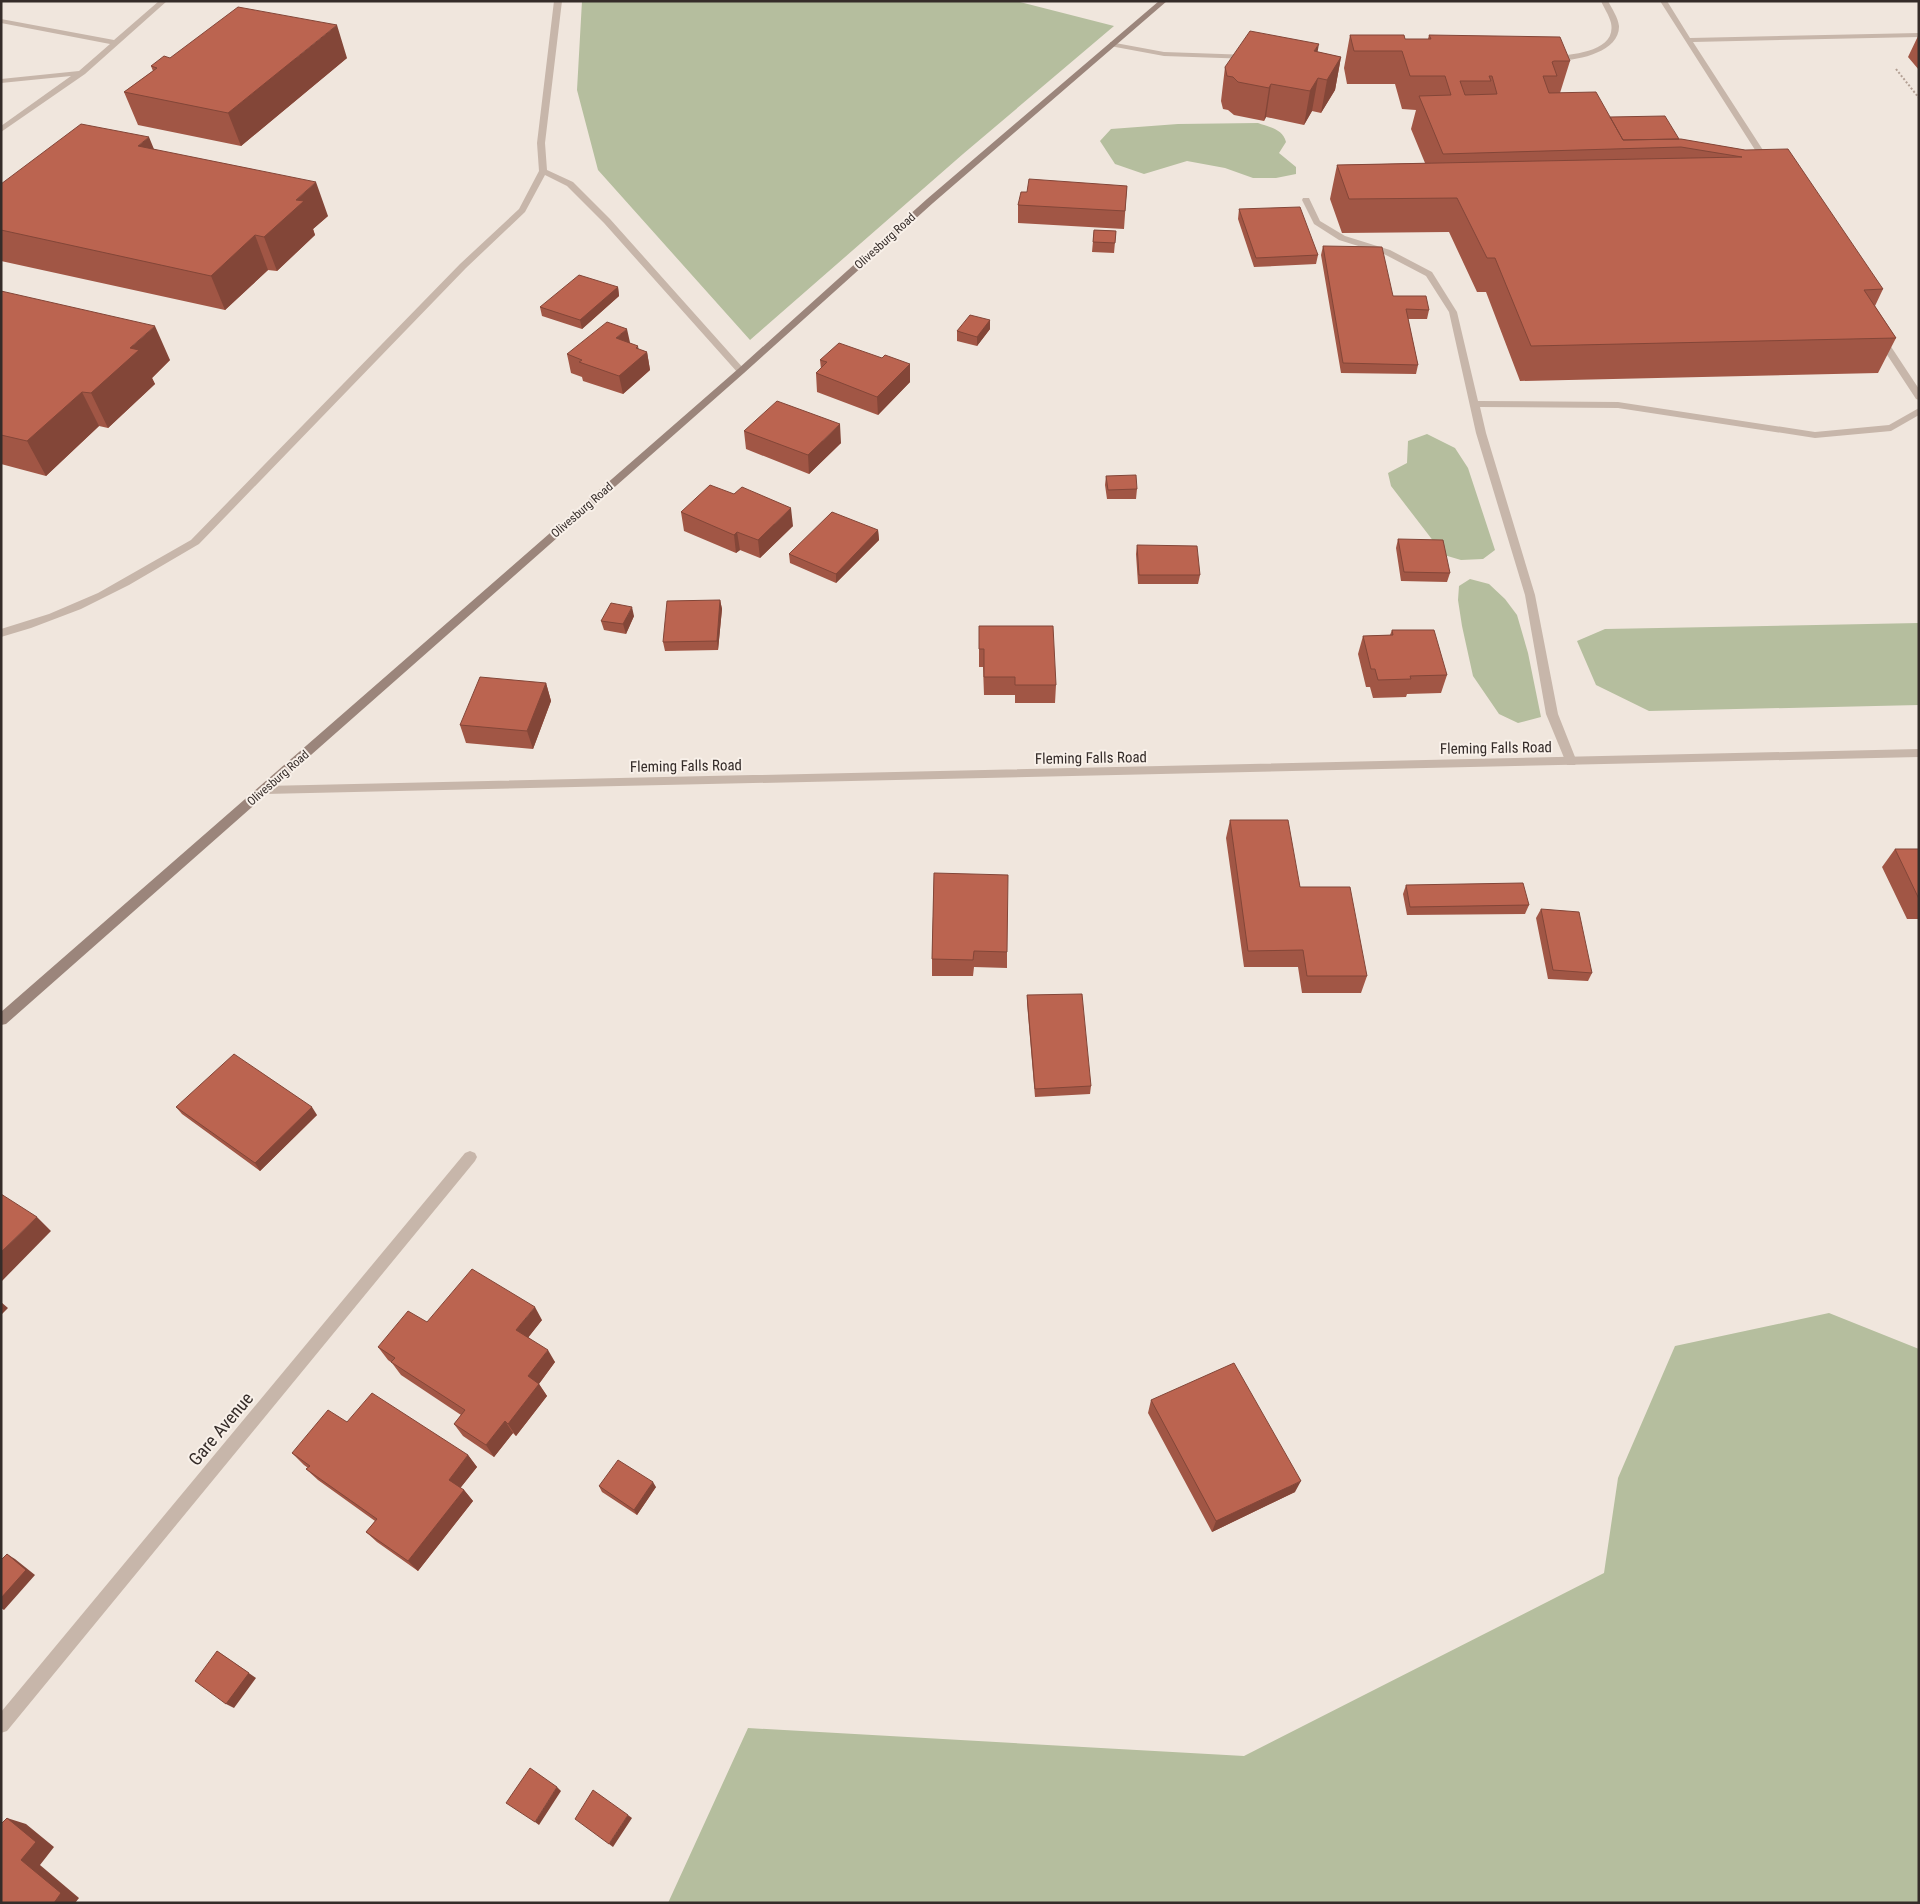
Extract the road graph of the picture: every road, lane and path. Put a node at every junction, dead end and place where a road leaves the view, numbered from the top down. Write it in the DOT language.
graph roads {
  1 [pos="164,1"];
  2 [pos="558,1"];
  3 [pos="1164,1"];
  4 [pos="1604,1"];
  5 [pos="1663,1"];
  6 [pos="1,21"];
  7 [pos="1919,35"];
  8 [pos="1688,40"];
  9 [pos="116,43"];
  10 [pos="1114,44"];
  11 [pos="1262,58"];
  12 [pos="1548,58"];
  13 [pos="82,72"];
  14 [pos="1,81"];
  15 [pos="1,130"];
  16 [pos="1771,169"];
  17 [pos="543,171"];
  18 [pos="1306,200"];
  19 [pos="1876,330"];
  20 [pos="741,371"];
  21 [pos="1919,397"];
  22 [pos="1474,404"];
  23 [pos="1919,411"];
  24 [pos="1,633"];
  25 [pos="1919,753"];
  26 [pos="1571,762"];
  27 [pos="265,790"];
  28 [pos="1,1020"];
  29 [pos="470,1157"];
  30 [pos="1,1725"];
  1 -- 9 [label="street"];
  2 -- 17 [label="street"];
  3 -- 10 [label="main road, Olivesburg Road"];
  4 -- 12 [label="street"];
  5 -- 8 [label="street"];
  6 -- 9 [label="street"];
  7 -- 8 [label="street"];
  8 -- 16 [label="street"];
  9 -- 13 [label="street"];
  10 -- 11 [label="street"];
  10 -- 20 [label="main road, Olivesburg Road"];
  13 -- 14 [label="street"];
  13 -- 15 [label="street"];
  17 -- 20 [label="street"];
  17 -- 24 [label="street"];
  18 -- 22 [label="street"];
  19 -- 21 [label="street"];
  20 -- 27 [label="main road, Olivesburg Road"];
  22 -- 23 [label="street"];
  22 -- 26 [label="street"];
  25 -- 26 [label="street, Fleming Falls Road"];
  26 -- 27 [label="street, Fleming Falls Road"];
  27 -- 28 [label="main road, Olivesburg Road"];
  29 -- 30 [label="street, Gare Avenue"];
}
